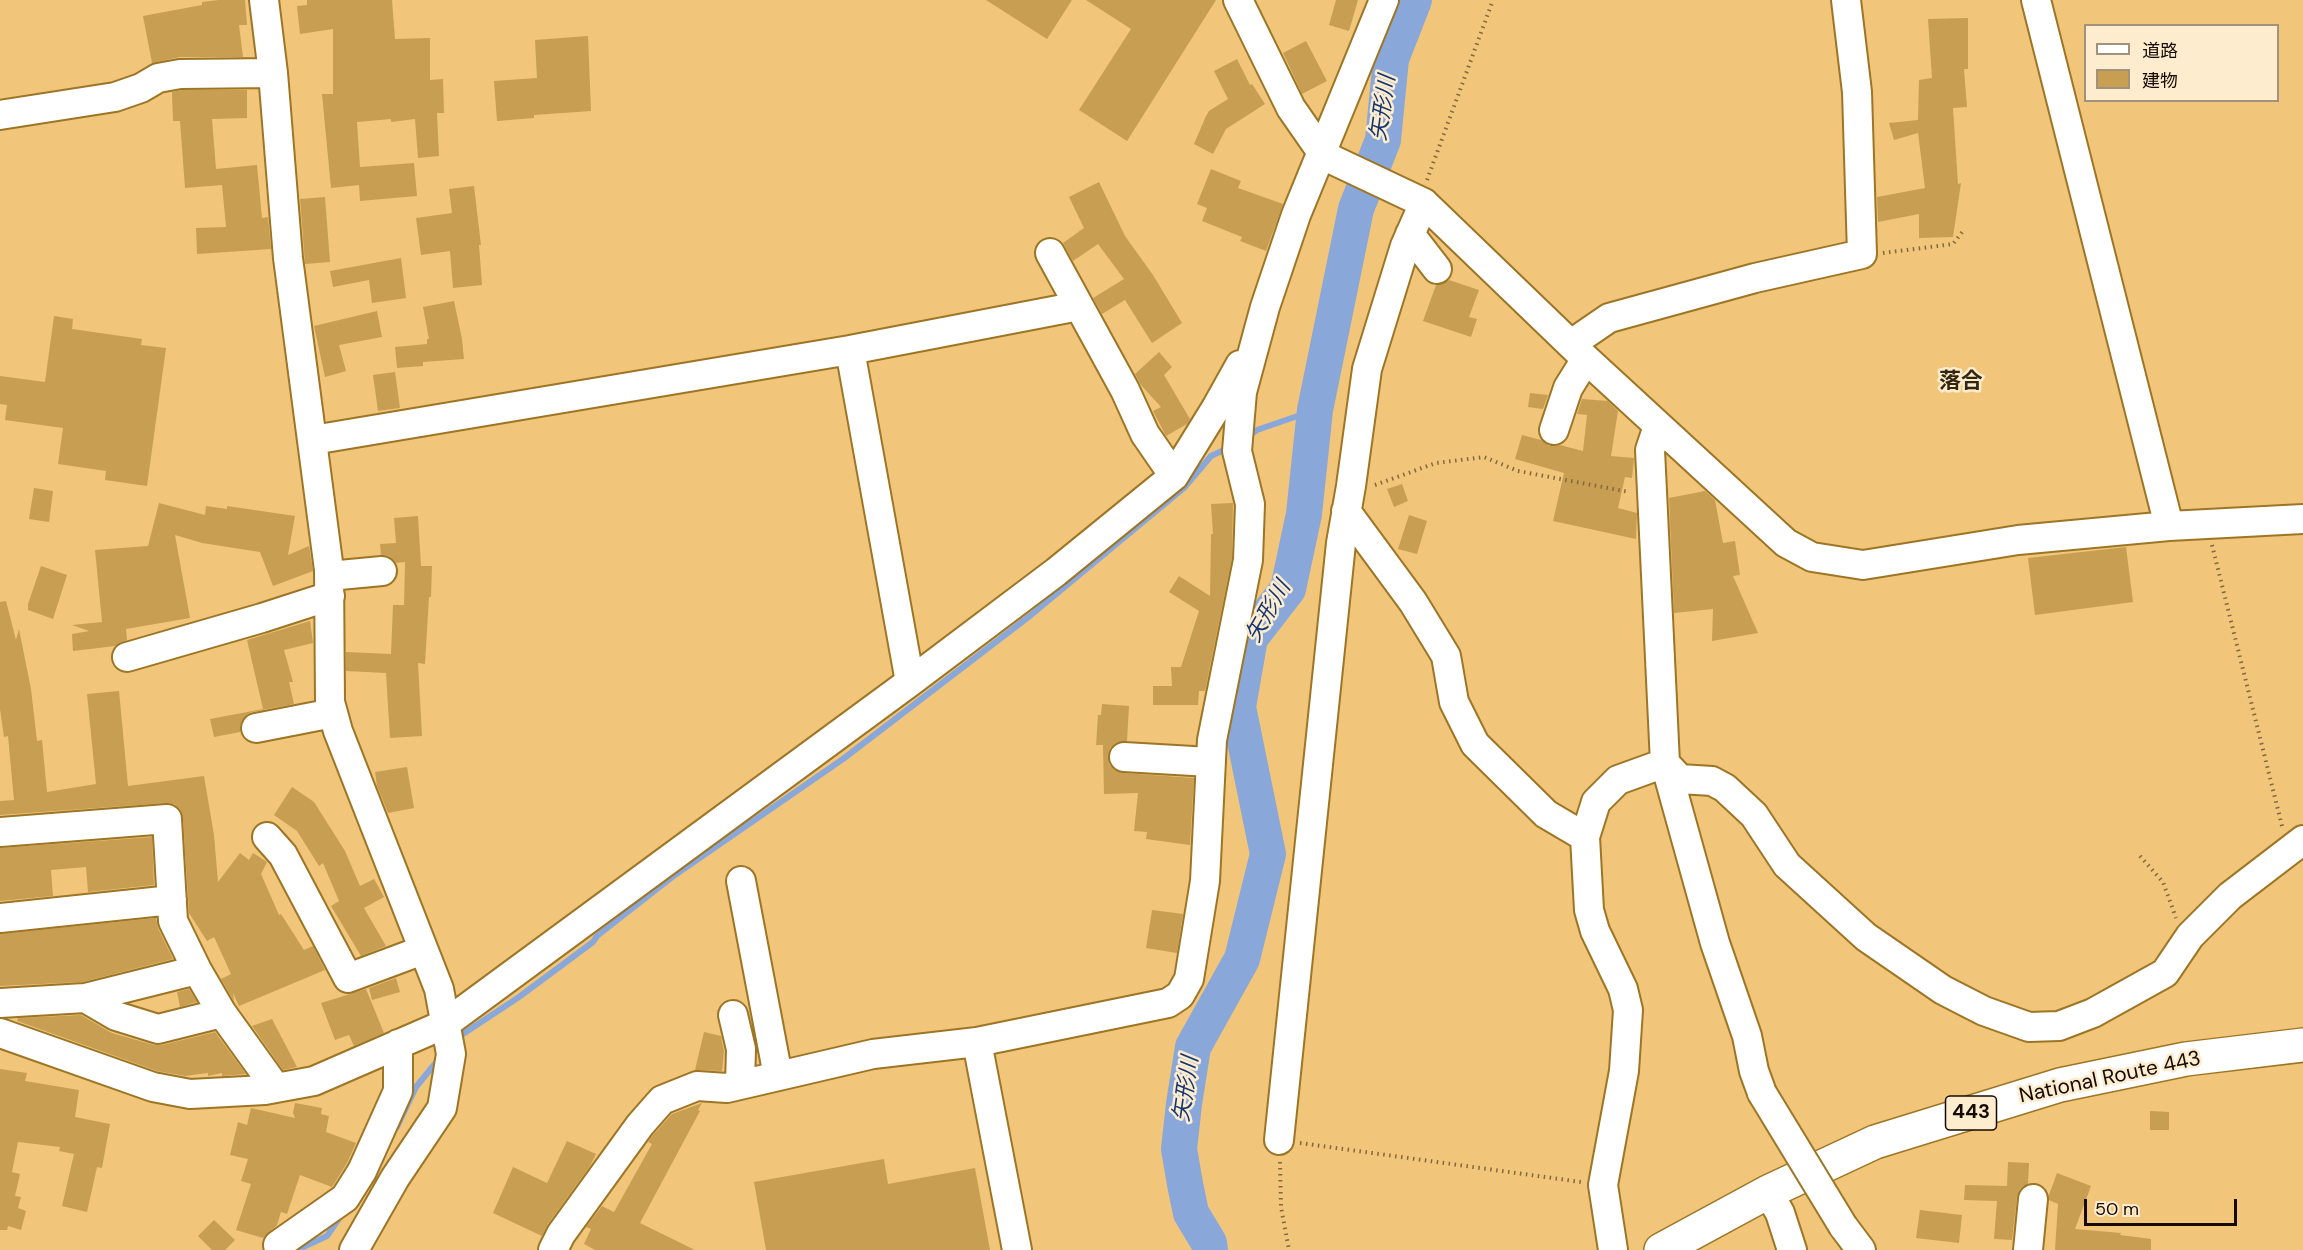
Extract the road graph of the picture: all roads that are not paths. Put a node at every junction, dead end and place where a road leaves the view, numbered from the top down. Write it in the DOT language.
graph roads {
  1 [pos="264,0"];
  2 [pos="1238,0"];
  3 [pos="1384,0"];
  4 [pos="1846,0"];
  5 [pos="2036,0"];
  6 [pos="273,73"];
  7 [pos="0,115"];
  8 [pos="1328,157"];
  9 [pos="1417,199"];
  10 [pos="1410,234"];
  11 [pos="1050,253"];
  12 [pos="1437,269"];
  13 [pos="1079,306"];
  14 [pos="1257,334"];
  15 [pos="850,350"];
  16 [pos="1578,351"];
  17 [pos="1658,426"];
  18 [pos="1554,430"];
  19 [pos="313,440"];
  20 [pos="1174,476"];
  21 [pos="1347,506"];
  22 [pos="2303,519"];
  23 [pos="2169,526"];
  24 [pos="382,571"];
  25 [pos="329,586"];
  26 [pos="147,637"];
  27 [pos="127,657"];
  28 [pos="910,682"];
  29 [pos="333,713"];
  30 [pos="256,728"];
  31 [pos="1124,757"];
  32 [pos="1210,762"];
  33 [pos="1665,763"];
  34 [pos="0,832"];
  35 [pos="267,837"];
  36 [pos="1584,837"];
  37 [pos="2295,845"];
  38 [pos="741,881"];
  39 [pos="172,900"];
  40 [pos="0,918"];
  41 [pos="423,950"];
  42 [pos="197,970"];
  43 [pos="85,998"];
  44 [pos="0,1003"];
  45 [pos="222,1013"];
  46 [pos="733,1015"];
  47 [pos="445,1024"];
  48 [pos="0,1033"];
  49 [pos="977,1042"];
  50 [pos="398,1044"];
  51 [pos="2303,1045"];
  52 [pos="778,1076"];
  53 [pos="740,1085"];
  54 [pos="276,1088"];
  55 [pos="1279,1140"];
  56 [pos="1768,1192"];
  57 [pos="2033,1199"];
  58 [pos="278,1245"];
  59 [pos="554,1249"];
  60 [pos="354,1250"];
  61 [pos="1017,1250"];
  62 [pos="1613,1250"];
  63 [pos="1661,1250"];
  64 [pos="1792,1250"];
  65 [pos="1861,1250"];
  66 [pos="2028,1250"];
  1 -- 6 [label="street"];
  2 -- 8 [label="street"];
  3 -- 8 [label="street"];
  4 -- 16 [label="street"];
  5 -- 23 [label="street"];
  6 -- 7 [label="street"];
  6 -- 19 [label="street"];
  8 -- 9 [label="street"];
  8 -- 14 [label="street"];
  9 -- 10 [label="street"];
  9 -- 16 [label="street"];
  10 -- 12 [label="street"];
  10 -- 21 [label="street"];
  11 -- 13 [label="street"];
  13 -- 15 [label="street"];
  13 -- 20 [label="street"];
  14 -- 20 [label="street"];
  14 -- 32 [label="street"];
  15 -- 19 [label="street"];
  15 -- 28 [label="street"];
  16 -- 17 [label="street"];
  16 -- 18 [label="street"];
  17 -- 23 [label="street"];
  17 -- 33 [label="street"];
  19 -- 25 [label="street"];
  20 -- 28 [label="street"];
  21 -- 36 [label="street"];
  21 -- 55 [label="street"];
  22 -- 23 [label="street"];
  24 -- 25 [label="street"];
  25 -- 26 [label="street"];
  25 -- 27 [label="street"];
  25 -- 29 [label="street"];
  28 -- 47 [label="street"];
  29 -- 30 [label="street"];
  29 -- 41 [label="street"];
  31 -- 32 [label="street"];
  32 -- 49 [label="street"];
  33 -- 36 [label="street"];
  33 -- 37 [label="street"];
  33 -- 65 [label="street, bridge"];
  34 -- 39 [label="street"];
  35 -- 41 [label="street"];
  36 -- 62 [label="street"];
  38 -- 52 [label="street"];
  39 -- 40 [label="street"];
  39 -- 42 [label="street"];
  41 -- 47 [label="street"];
  42 -- 43 [label="street"];
  42 -- 45 [label="street"];
  43 -- 44 [label="street"];
  43 -- 45 [label="street"];
  45 -- 54 [label="street"];
  46 -- 53 [label="street"];
  47 -- 50 [label="street"];
  47 -- 60 [label="street"];
  48 -- 54 [label="street"];
  49 -- 52 [label="street"];
  49 -- 61 [label="street"];
  50 -- 54 [label="street"];
  50 -- 58 [label="street"];
  51 -- 56 [label="highway, National Route 443 / 443"];
  52 -- 53 [label="street"];
  53 -- 59 [label="street"];
  56 -- 63 [label="highway, National Route 443 / 443"];
  56 -- 64 [label="street"];
  57 -- 66 [label="street"];
}
